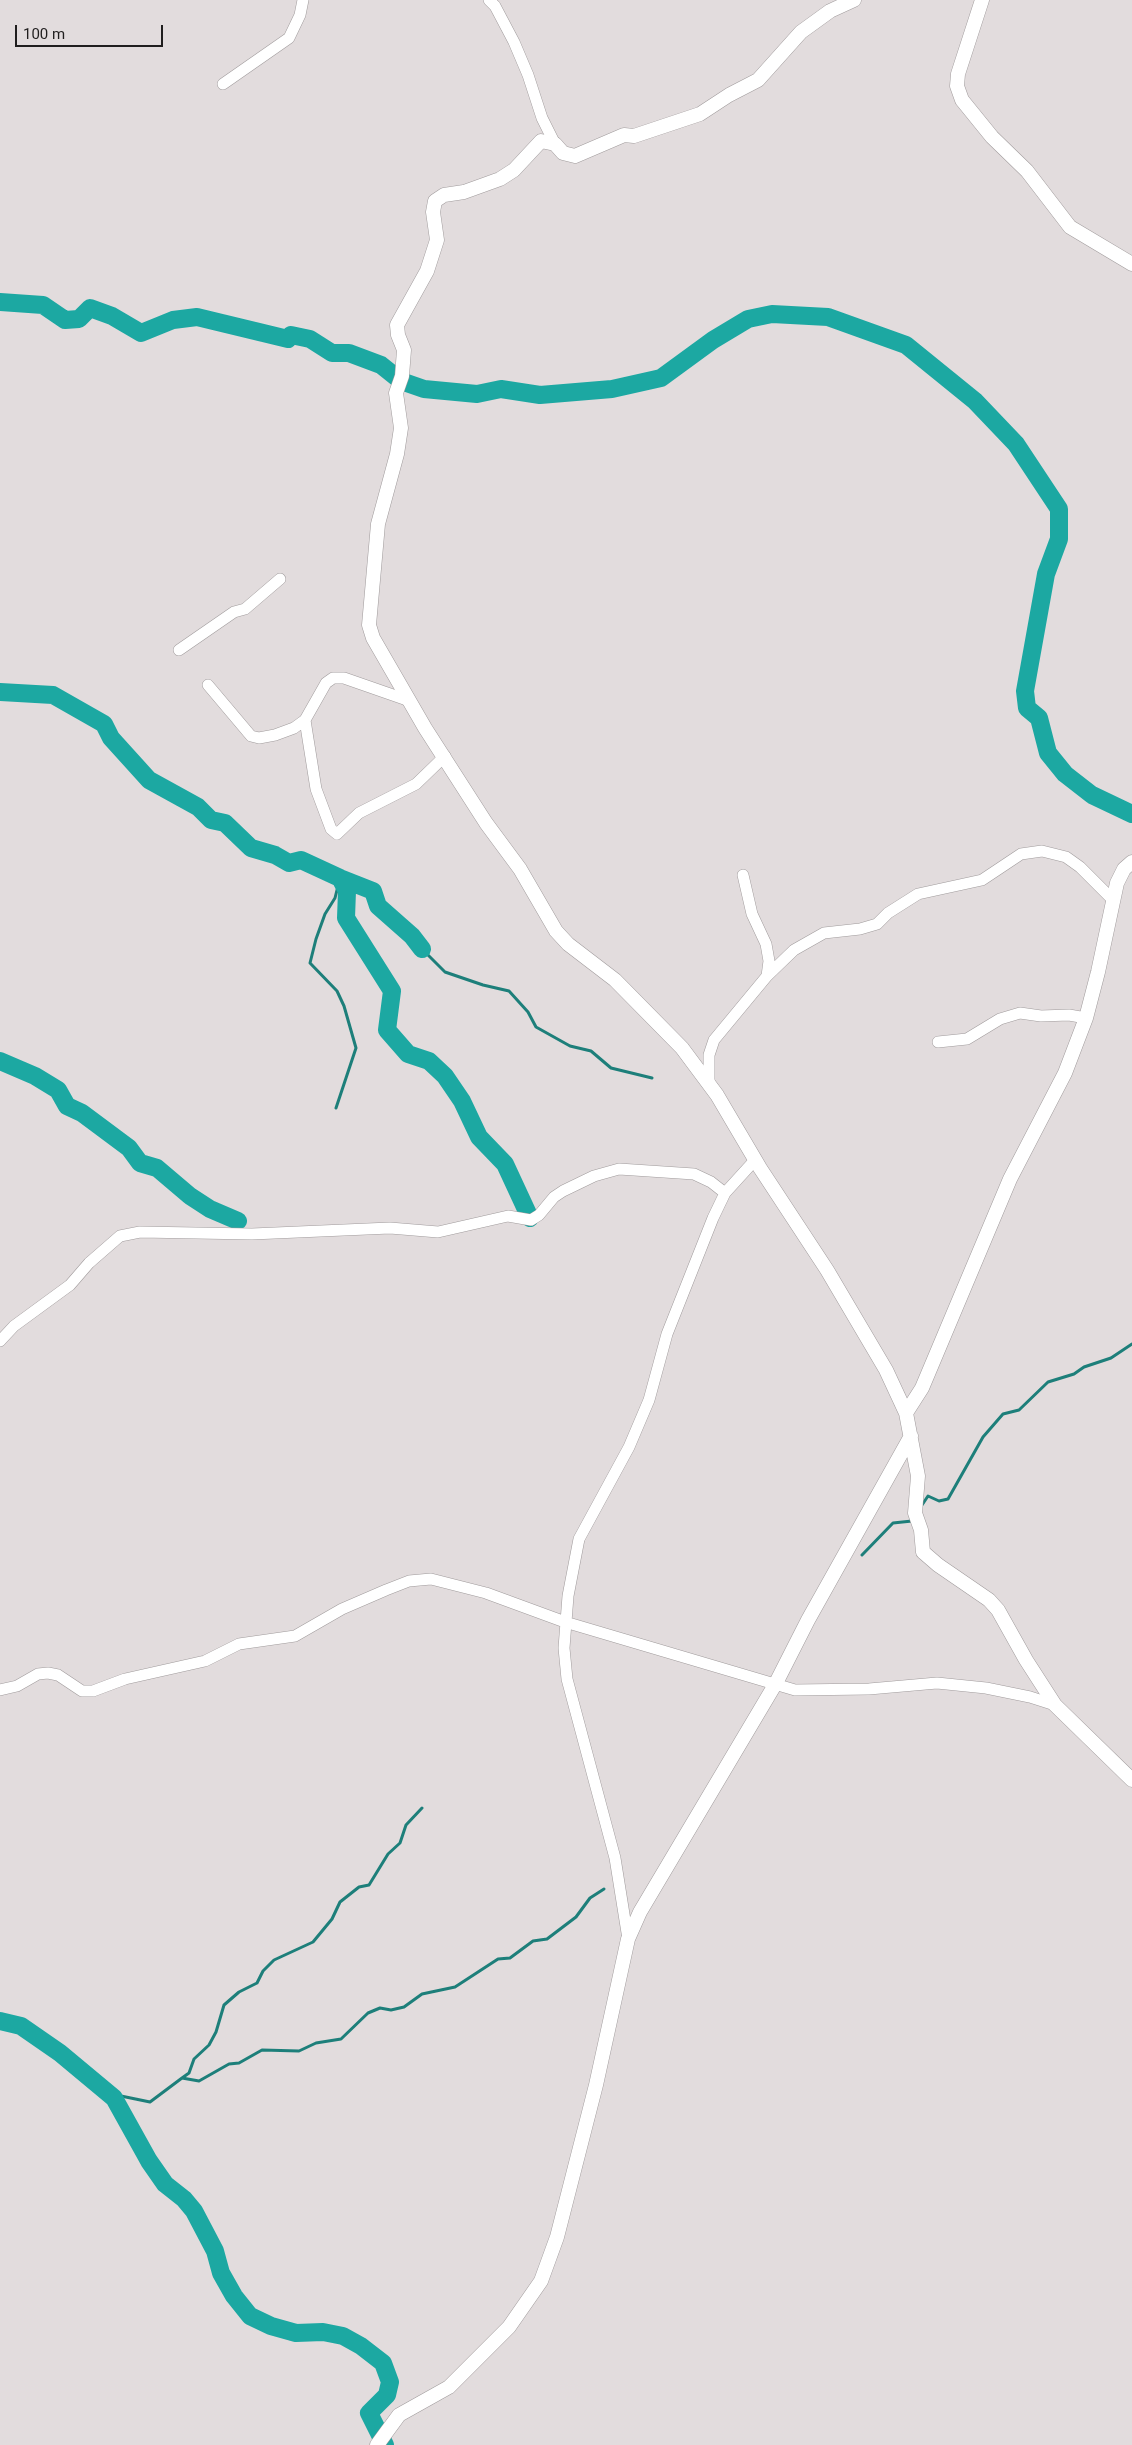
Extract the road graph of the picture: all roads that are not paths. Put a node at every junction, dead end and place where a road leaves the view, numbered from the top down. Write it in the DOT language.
graph roads {
  1 [pos="303,0"];
  2 [pos="489,0"];
  3 [pos="854,0"];
  4 [pos="982,0"];
  5 [pos="223,84"];
  6 [pos="555,144"];
  7 [pos="1132,264"];
  8 [pos="280,579"];
  9 [pos="179,650"];
  10 [pos="208,685"];
  11 [pos="410,701"];
  12 [pos="305,720"];
  13 [pos="445,756"];
  14 [pos="1132,862"];
  15 [pos="743,875"];
  16 [pos="1113,900"];
  17 [pos="767,976"];
  18 [pos="1086,1018"];
  19 [pos="938,1042"];
  20 [pos="709,1084"];
  21 [pos="755,1160"];
  22 [pos="725,1193"];
  23 [pos="0,1341"];
  24 [pos="906,1412"];
  25 [pos="911,1436"];
  26 [pos="565,1622"];
  27 [pos="776,1683"];
  28 [pos="0,1690"];
  29 [pos="1055,1705"];
  30 [pos="1132,1780"];
  31 [pos="628,1939"];
  32 [pos="377,2445"];
  1 -- 5 [label="street"];
  2 -- 6 [label="street"];
  3 -- 6 [label="street"];
  4 -- 7 [label="street"];
  6 -- 11 [label="street"];
  8 -- 9 [label="street"];
  10 -- 12 [label="street"];
  11 -- 12 [label="street"];
  11 -- 13 [label="street"];
  12 -- 13 [label="street"];
  13 -- 20 [label="street"];
  14 -- 16 [label="street"];
  15 -- 17 [label="street"];
  16 -- 17 [label="street"];
  16 -- 18 [label="street"];
  17 -- 20 [label="street"];
  18 -- 19 [label="street"];
  18 -- 24 [label="street"];
  20 -- 21 [label="street"];
  21 -- 22 [label="street"];
  21 -- 24 [label="street"];
  22 -- 23 [label="street"];
  22 -- 26 [label="street"];
  24 -- 25 [label="street"];
  25 -- 27 [label="street"];
  25 -- 29 [label="street"];
  26 -- 27 [label="street"];
  26 -- 28 [label="street"];
  26 -- 31 [label="street"];
  27 -- 29 [label="street"];
  27 -- 31 [label="street"];
  29 -- 30 [label="street"];
  31 -- 32 [label="street"];
}
